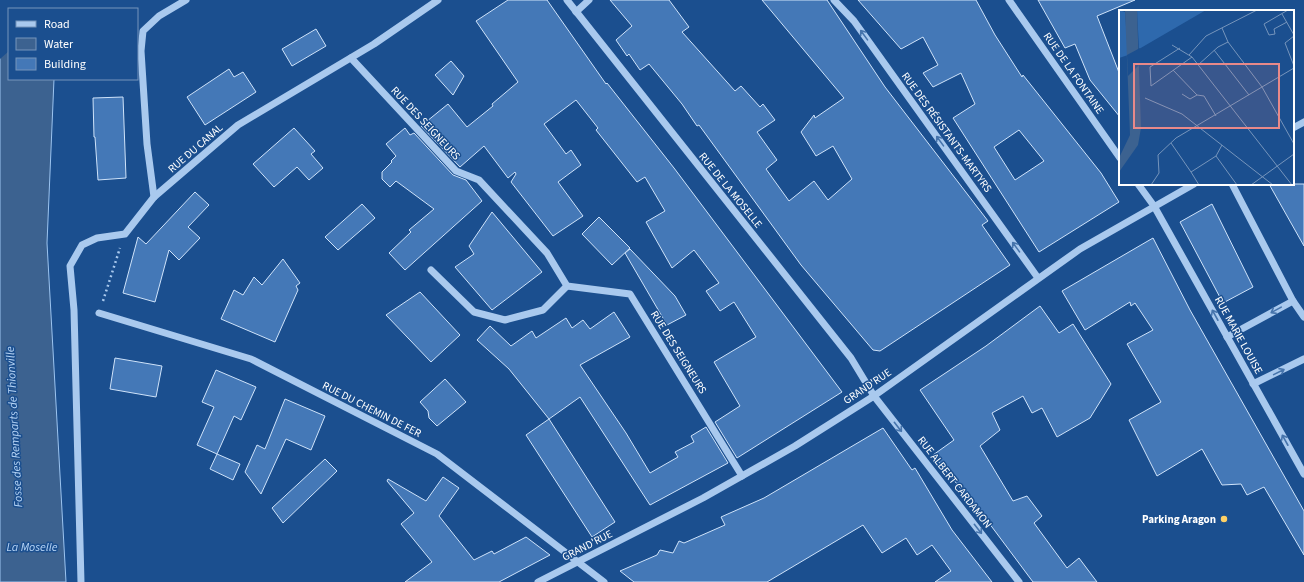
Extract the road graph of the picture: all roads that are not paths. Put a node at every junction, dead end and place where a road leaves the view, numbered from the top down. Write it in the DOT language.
graph roads {
  1 [pos="186,0"];
  2 [pos="438,0"];
  3 [pos="567,0"];
  4 [pos="589,0"];
  5 [pos="834,0"];
  6 [pos="1009,0"];
  7 [pos="576,12"];
  8 [pos="351,58"];
  9 [pos="1304,122"];
  10 [pos="1294,127"];
  11 [pos="1119,157"];
  12 [pos="1139,185"];
  13 [pos="1192,185"];
  14 [pos="1233,185"];
  15 [pos="154,197"];
  16 [pos="1154,206"];
  17 [pos="431,270"];
  18 [pos="1038,278"];
  19 [pos="567,286"];
  20 [pos="1293,301"];
  21 [pos="99,313"];
  22 [pos="1304,317"];
  23 [pos="1227,337"];
  24 [pos="1304,359"];
  25 [pos="1254,384"];
  26 [pos="874,396"];
  27 [pos="1304,474"];
  28 [pos="742,476"];
  29 [pos="578,562"];
  30 [pos="81,582"];
  31 [pos="538,582"];
  32 [pos="604,582"];
  33 [pos="1019,582"];
  1 -- 15 [label="street, RUE DU CANAL"];
  2 -- 8 [label="street, RUE DU CANAL"];
  3 -- 7 [label="street, RUE DE LA MOSELLE"];
  4 -- 7 [label="street"];
  18 -- 5 [label="street, RUE DES RÉSISTANTS-MARTYRS, one-way"];
  6 -- 11 [label="street, RUE DE LA FONTAINE"];
  7 -- 26 [label="street, RUE DE LA MOSELLE"];
  8 -- 15 [label="street, RUE DU CANAL"];
  8 -- 19 [label="street, RUE DES SEIGNEURS"];
  9 -- 10 [label="street"];
  12 -- 16 [label="street"];
  13 -- 16 [label="street, GRAND'RUE"];
  14 -- 20 [label="street"];
  15 -- 30 [label="street"];
  16 -- 18 [label="street, GRAND'RUE"];
  23 -- 16 [label="street, RUE MARIE LOUISE, one-way"];
  17 -- 19 [label="street"];
  18 -- 26 [label="street, GRAND'RUE"];
  19 -- 28 [label="street, RUE DES SEIGNEURS"];
  20 -- 22 [label="street"];
  20 -- 23 [label="street, one-way"];
  21 -- 29 [label="street, RUE DU CHEMIN DE FER"];
  23 -- 25 [label="street, RUE MARIE LOUISE"];
  25 -- 24 [label="street, one-way"];
  27 -- 25 [label="street, RUE MARIE LOUISE, one-way"];
  26 -- 28 [label="street, GRAND'RUE"];
  26 -- 33 [label="street, RUE ALBERT CARDAMON, one-way"];
  28 -- 29 [label="street, GRAND'RUE"];
  29 -- 31 [label="street, GRAND'RUE"];
  29 -- 32 [label="street, RUE DU CHEMIN DE FER"];
}
